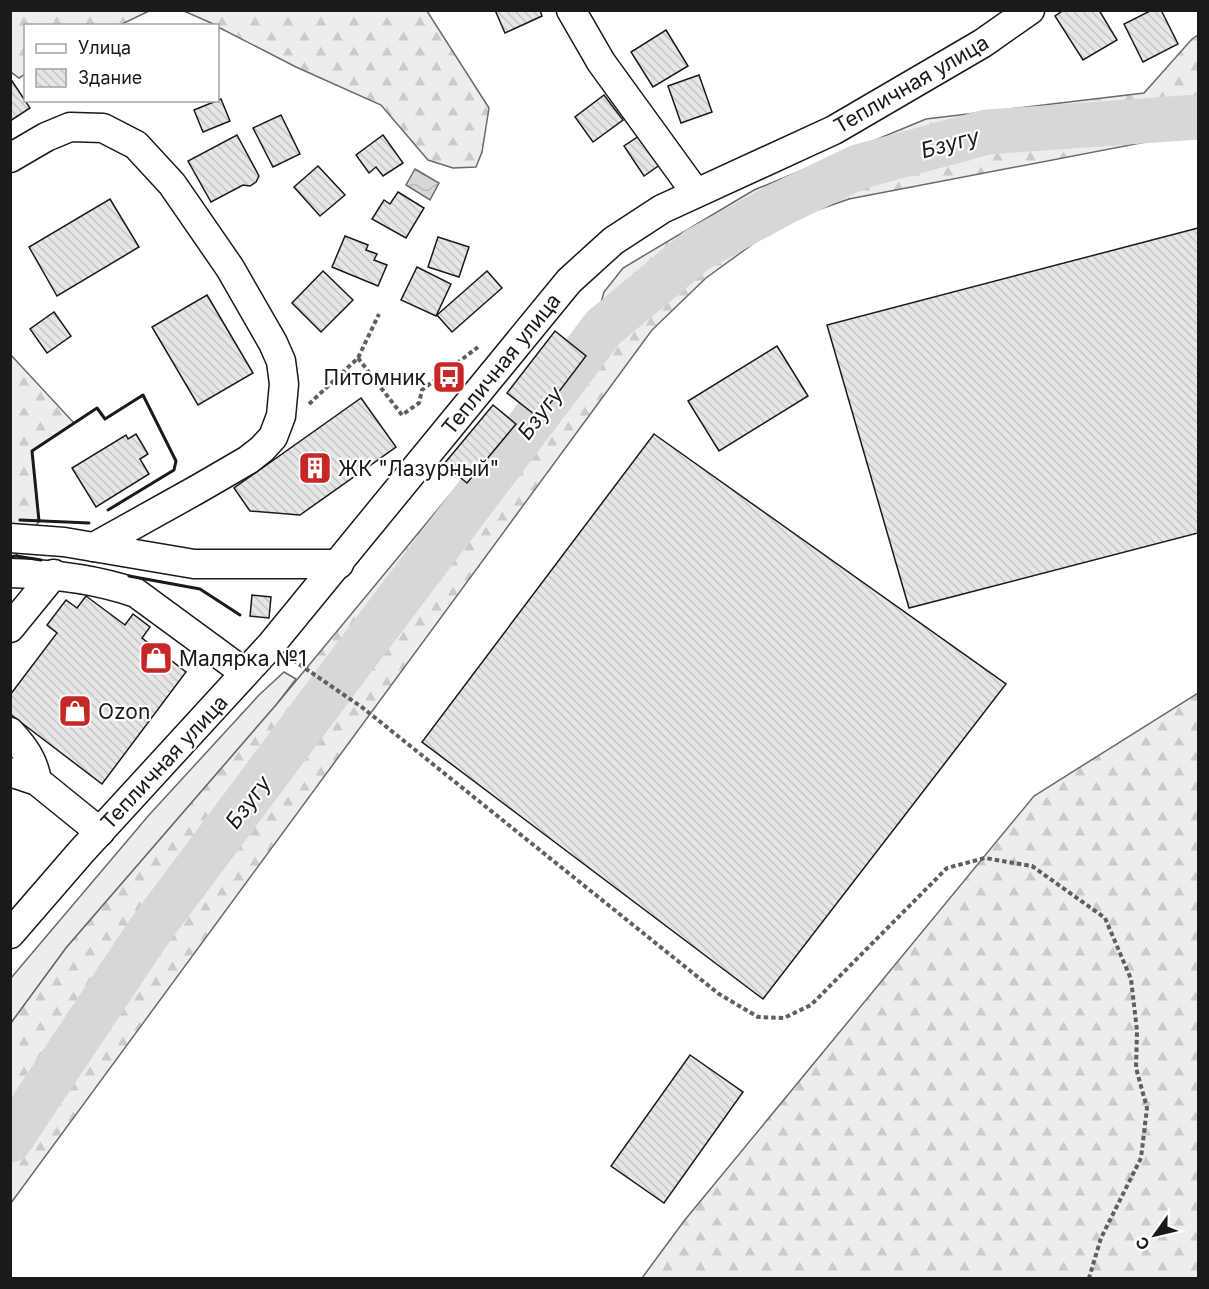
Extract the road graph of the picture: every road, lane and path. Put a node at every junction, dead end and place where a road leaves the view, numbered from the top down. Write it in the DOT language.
graph roads {
  1 [pos="572,10"];
  2 [pos="1030,10"];
  3 [pos="10,158"];
  4 [pos="696,193"];
  5 [pos="379,314"];
  6 [pos="358,358"];
  7 [pos="419,403"];
  8 [pos="307,406"];
  9 [pos="10,538"];
  10 [pos="94,547"];
  11 [pos="339,564"];
  12 [pos="10,573"];
  13 [pos="54,574"];
  14 [pos="10,628"];
  15 [pos="245,673"];
  16 [pos="318,676"];
  17 [pos="10,732"];
  18 [pos="24,777"];
  19 [pos="100,832"];
  20 [pos="10,934"];
  21 [pos="1089,1278"];
  1 -- 4 [label="street"];
  2 -- 4 [label="street, Тепличная улица"];
  3 -- 10 [label="street"];
  4 -- 11 [label="street, Тепличная улица"];
  5 -- 6 [label="path"];
  6 -- 7 [label="path"];
  6 -- 8 [label="path"];
  9 -- 10 [label="street"];
  10 -- 11 [label="street"];
  11 -- 15 [label="street, Тепличная улица"];
  12 -- 13 [label="street"];
  13 -- 14 [label="street"];
  13 -- 15 [label="street"];
  15 -- 19 [label="street, Тепличная улица"];
  16 -- 21 [label="path"];
  17 -- 18 [label="street"];
  18 -- 19 [label="street"];
  19 -- 20 [label="street, Тепличная улица"];
}
